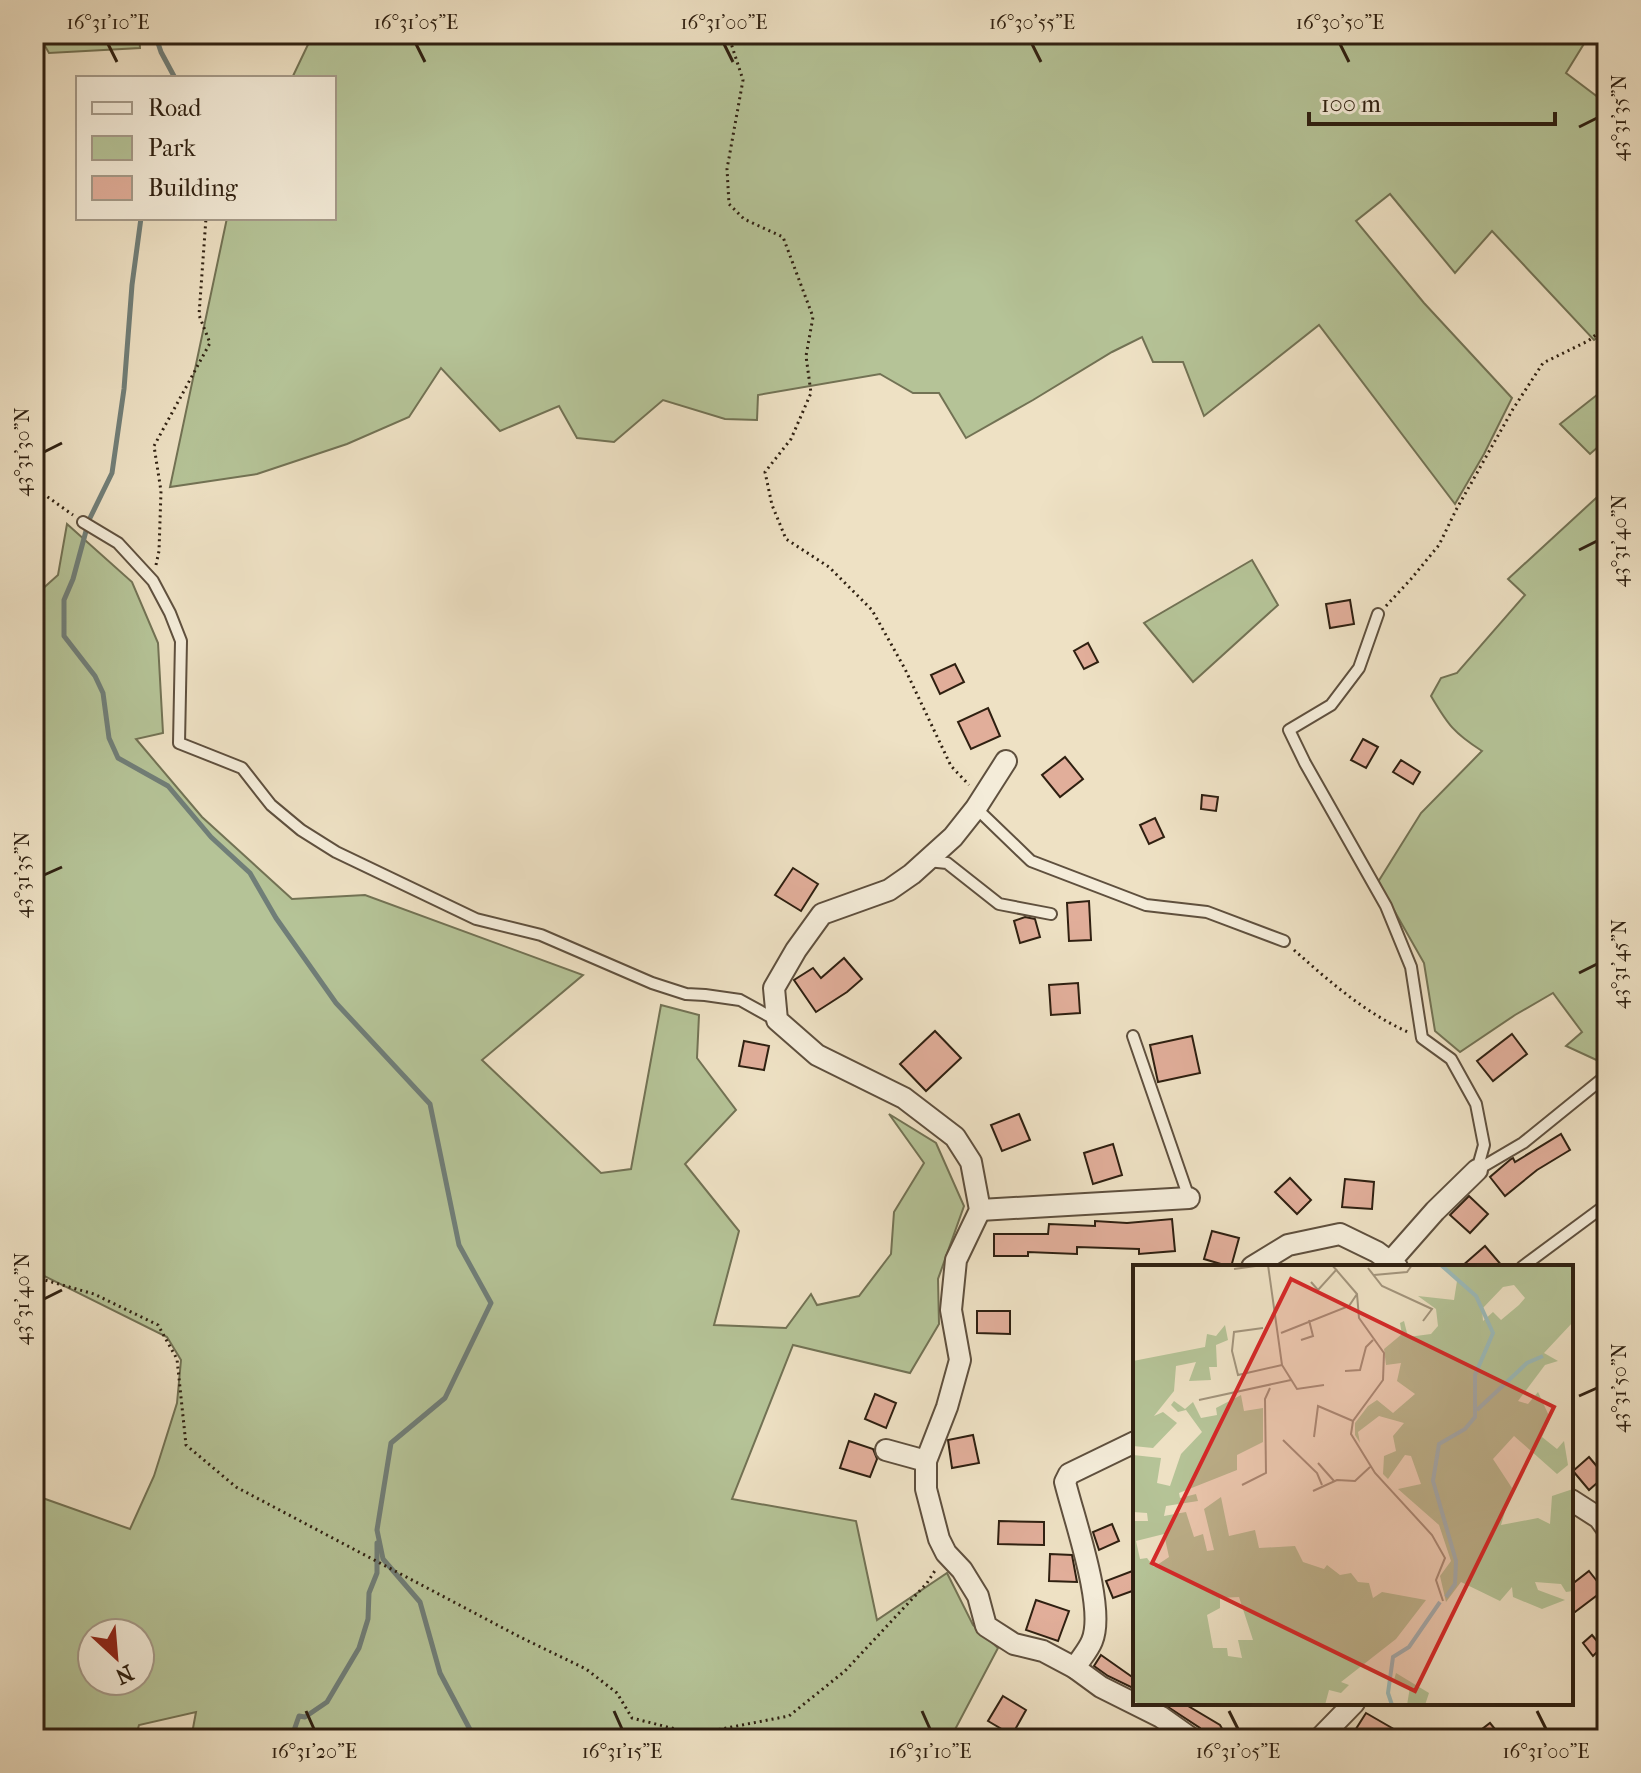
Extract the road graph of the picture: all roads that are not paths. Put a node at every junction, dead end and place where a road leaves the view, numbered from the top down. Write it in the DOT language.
graph roads {
  1 [pos="83,522"];
  2 [pos="1378,614"];
  3 [pos="1006,761"];
  4 [pos="980,803"];
  5 [pos="926,861"];
  6 [pos="1051,914"];
  7 [pos="1284,941"];
  8 [pos="777,1020"];
  9 [pos="1133,1036"];
  10 [pos="1607,1075"];
  11 [pos="1477,1170"];
  12 [pos="1189,1198"];
  13 [pos="1607,1204"];
  14 [pos="980,1210"];
  15 [pos="1394,1264"];
  16 [pos="1255,1265"];
  17 [pos="1525,1265"];
  18 [pos="1133,1443"];
  19 [pos="886,1450"];
  20 [pos="926,1461"];
  21 [pos="1573,1501"];
  22 [pos="1607,1529"];
  23 [pos="1075,1668"];
  24 [pos="1133,1703"];
  25 [pos="1137,1705"];
  26 [pos="1352,1705"];
  27 [pos="1192,1739"];
  28 [pos="1319,1739"];
  1 -- 8 [label="lane"];
  2 -- 11 [label="lane"];
  3 -- 4 [label="street"];
  4 -- 5 [label="street"];
  4 -- 7 [label="lane"];
  5 -- 6 [label="lane"];
  5 -- 8 [label="street"];
  8 -- 14 [label="street"];
  9 -- 12 [label="lane"];
  10 -- 11 [label="lane"];
  11 -- 15 [label="street"];
  12 -- 14 [label="street"];
  13 -- 17 [label="lane"];
  14 -- 20 [label="street"];
  15 -- 16 [label="street"];
  18 -- 23 [label="street"];
  19 -- 20 [label="street"];
  20 -- 23 [label="street"];
  21 -- 22 [label="street"];
  23 -- 24 [label="street"];
  25 -- 27 [label="street"];
  26 -- 28 [label="street"];
}
